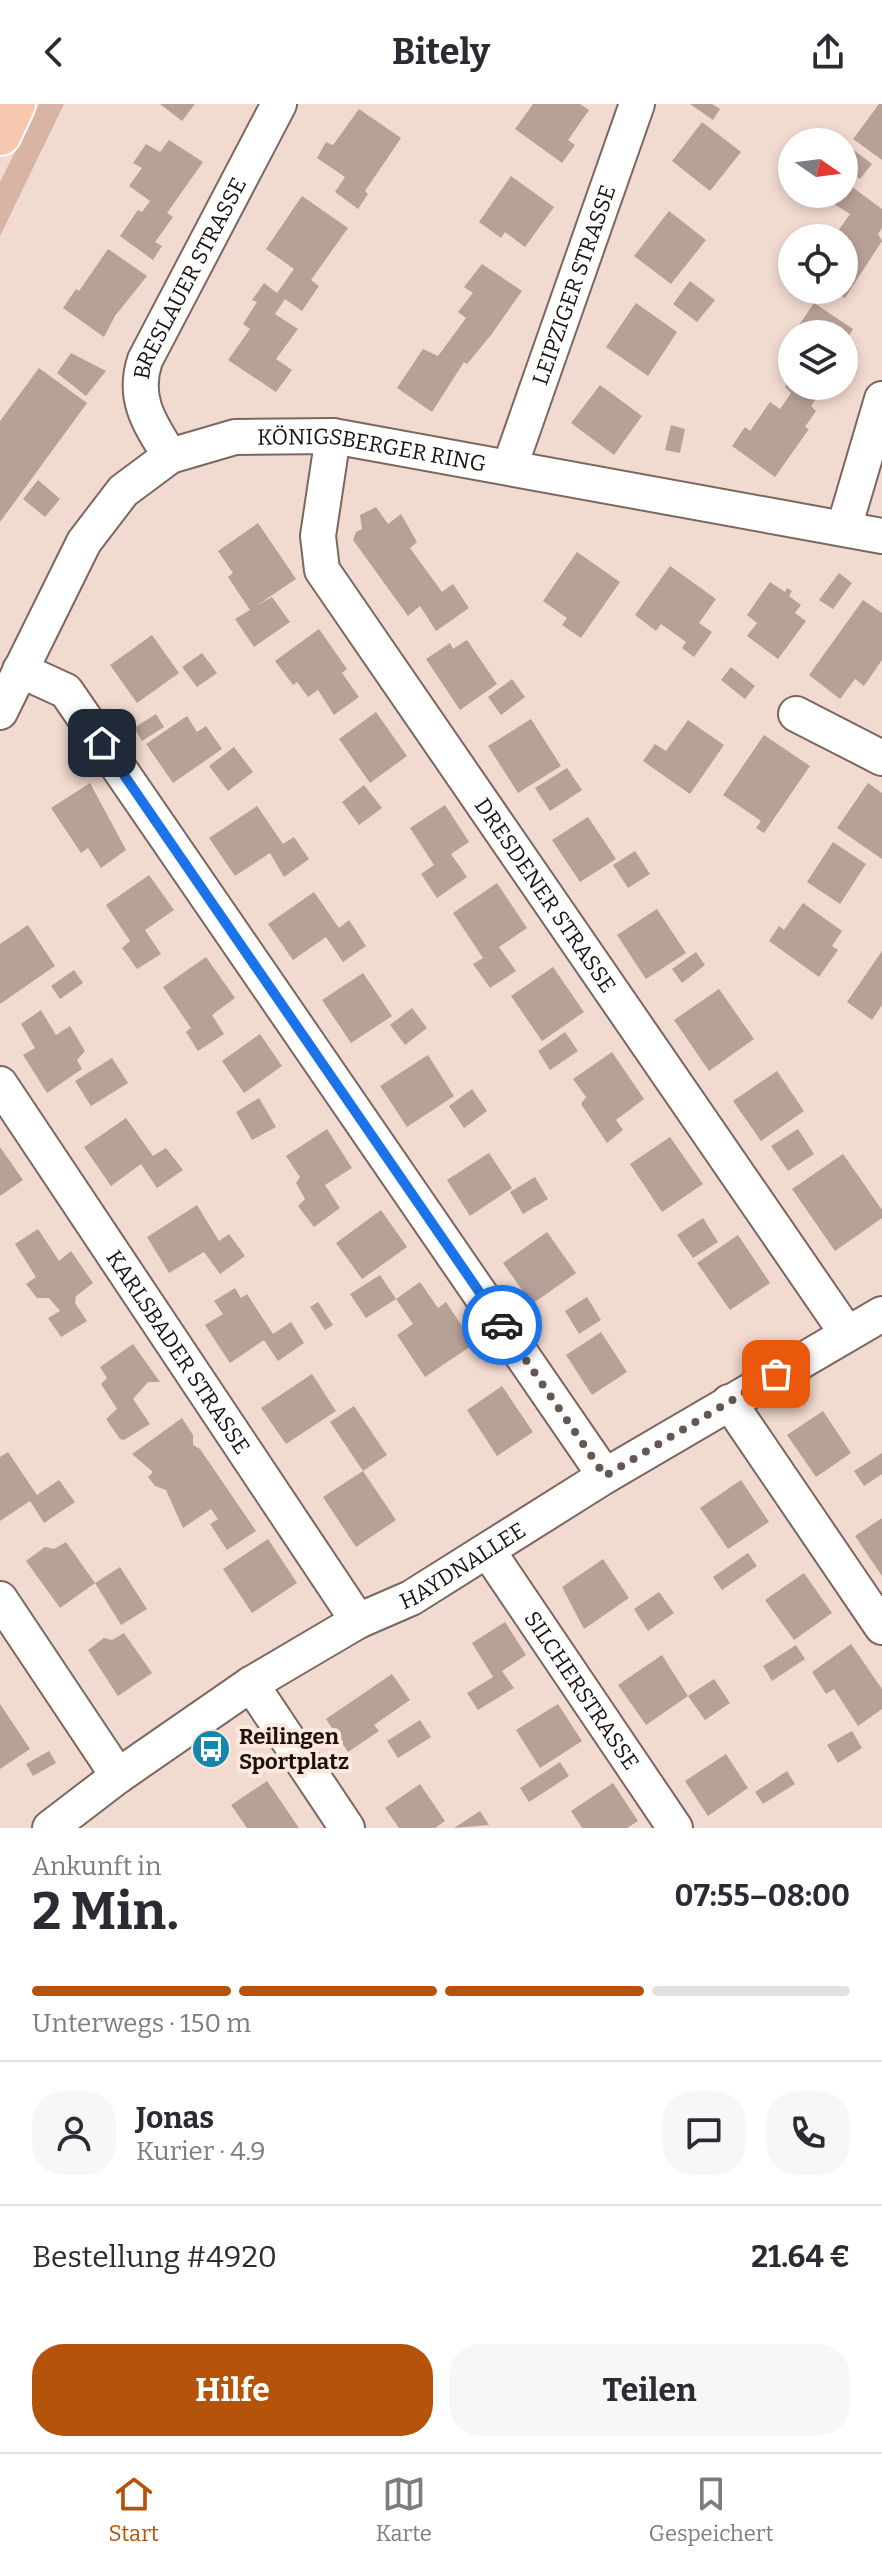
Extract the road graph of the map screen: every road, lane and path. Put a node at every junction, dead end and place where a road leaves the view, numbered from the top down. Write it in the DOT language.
graph roads {
  1 [pos="14,104"];
  2 [pos="279,104"];
  3 [pos="637,104"];
  4 [pos="0,134"];
  5 [pos="882,399"];
  6 [pos="333,436"];
  7 [pos="170,456"];
  8 [pos="510,466"];
  9 [pos="844,528"];
  10 [pos="882,536"];
  11 [pos="20,670"];
  12 [pos="0,712"];
  13 [pos="796,714"];
  14 [pos="882,758"];
  15 [pos="0,1084"];
  16 [pos="882,1314"];
  17 [pos="846,1332"];
  18 [pos="729,1402"];
  19 [pos="605,1476"];
  20 [pos="488,1551"];
  21 [pos="0,1599"];
  22 [pos="358,1621"];
  23 [pos="882,1627"];
  24 [pos="251,1684"];
  25 [pos="118,1776"];
  26 [pos="50,1828"];
  27 [pos="347,1828"];
  28 [pos="675,1828"];
  1 -- 4 [label="main road"];
  2 -- 7 [label="street, BRESLAUER STRASSE"];
  3 -- 8 [label="street, LEIPZIGER STRASSE"];
  5 -- 9 [label="street"];
  6 -- 7 [label="street, KÖNIGSBERGER RING"];
  6 -- 8 [label="street, KÖNIGSBERGER RING"];
  6 -- 17 [label="street, DRESDENER STRASSE"];
  7 -- 11 [label="street, KÖNIGSBERGER RING"];
  8 -- 9 [label="street, KÖNIGSBERGER RING"];
  9 -- 10 [label="street, KÖNIGSBERGER RING"];
  11 -- 12 [label="street, KÖNIGSBERGER RING"];
  11 -- 19 [label="street"];
  13 -- 14 [label="street"];
  15 -- 22 [label="street, KARLSBADER STRASSE"];
  16 -- 17 [label="street, HAYDNALLEE"];
  17 -- 18 [label="street, HAYDNALLEE"];
  18 -- 19 [label="street, HAYDNALLEE"];
  18 -- 23 [label="street"];
  19 -- 20 [label="street, HAYDNALLEE"];
  20 -- 22 [label="street, HAYDNALLEE"];
  20 -- 28 [label="street, SILCHERSTRASSE"];
  21 -- 25 [label="street"];
  22 -- 24 [label="street, HAYDNALLEE"];
  24 -- 25 [label="street, HAYDNALLEE"];
  24 -- 27 [label="street"];
  25 -- 26 [label="street, HAYDNALLEE"];
}
